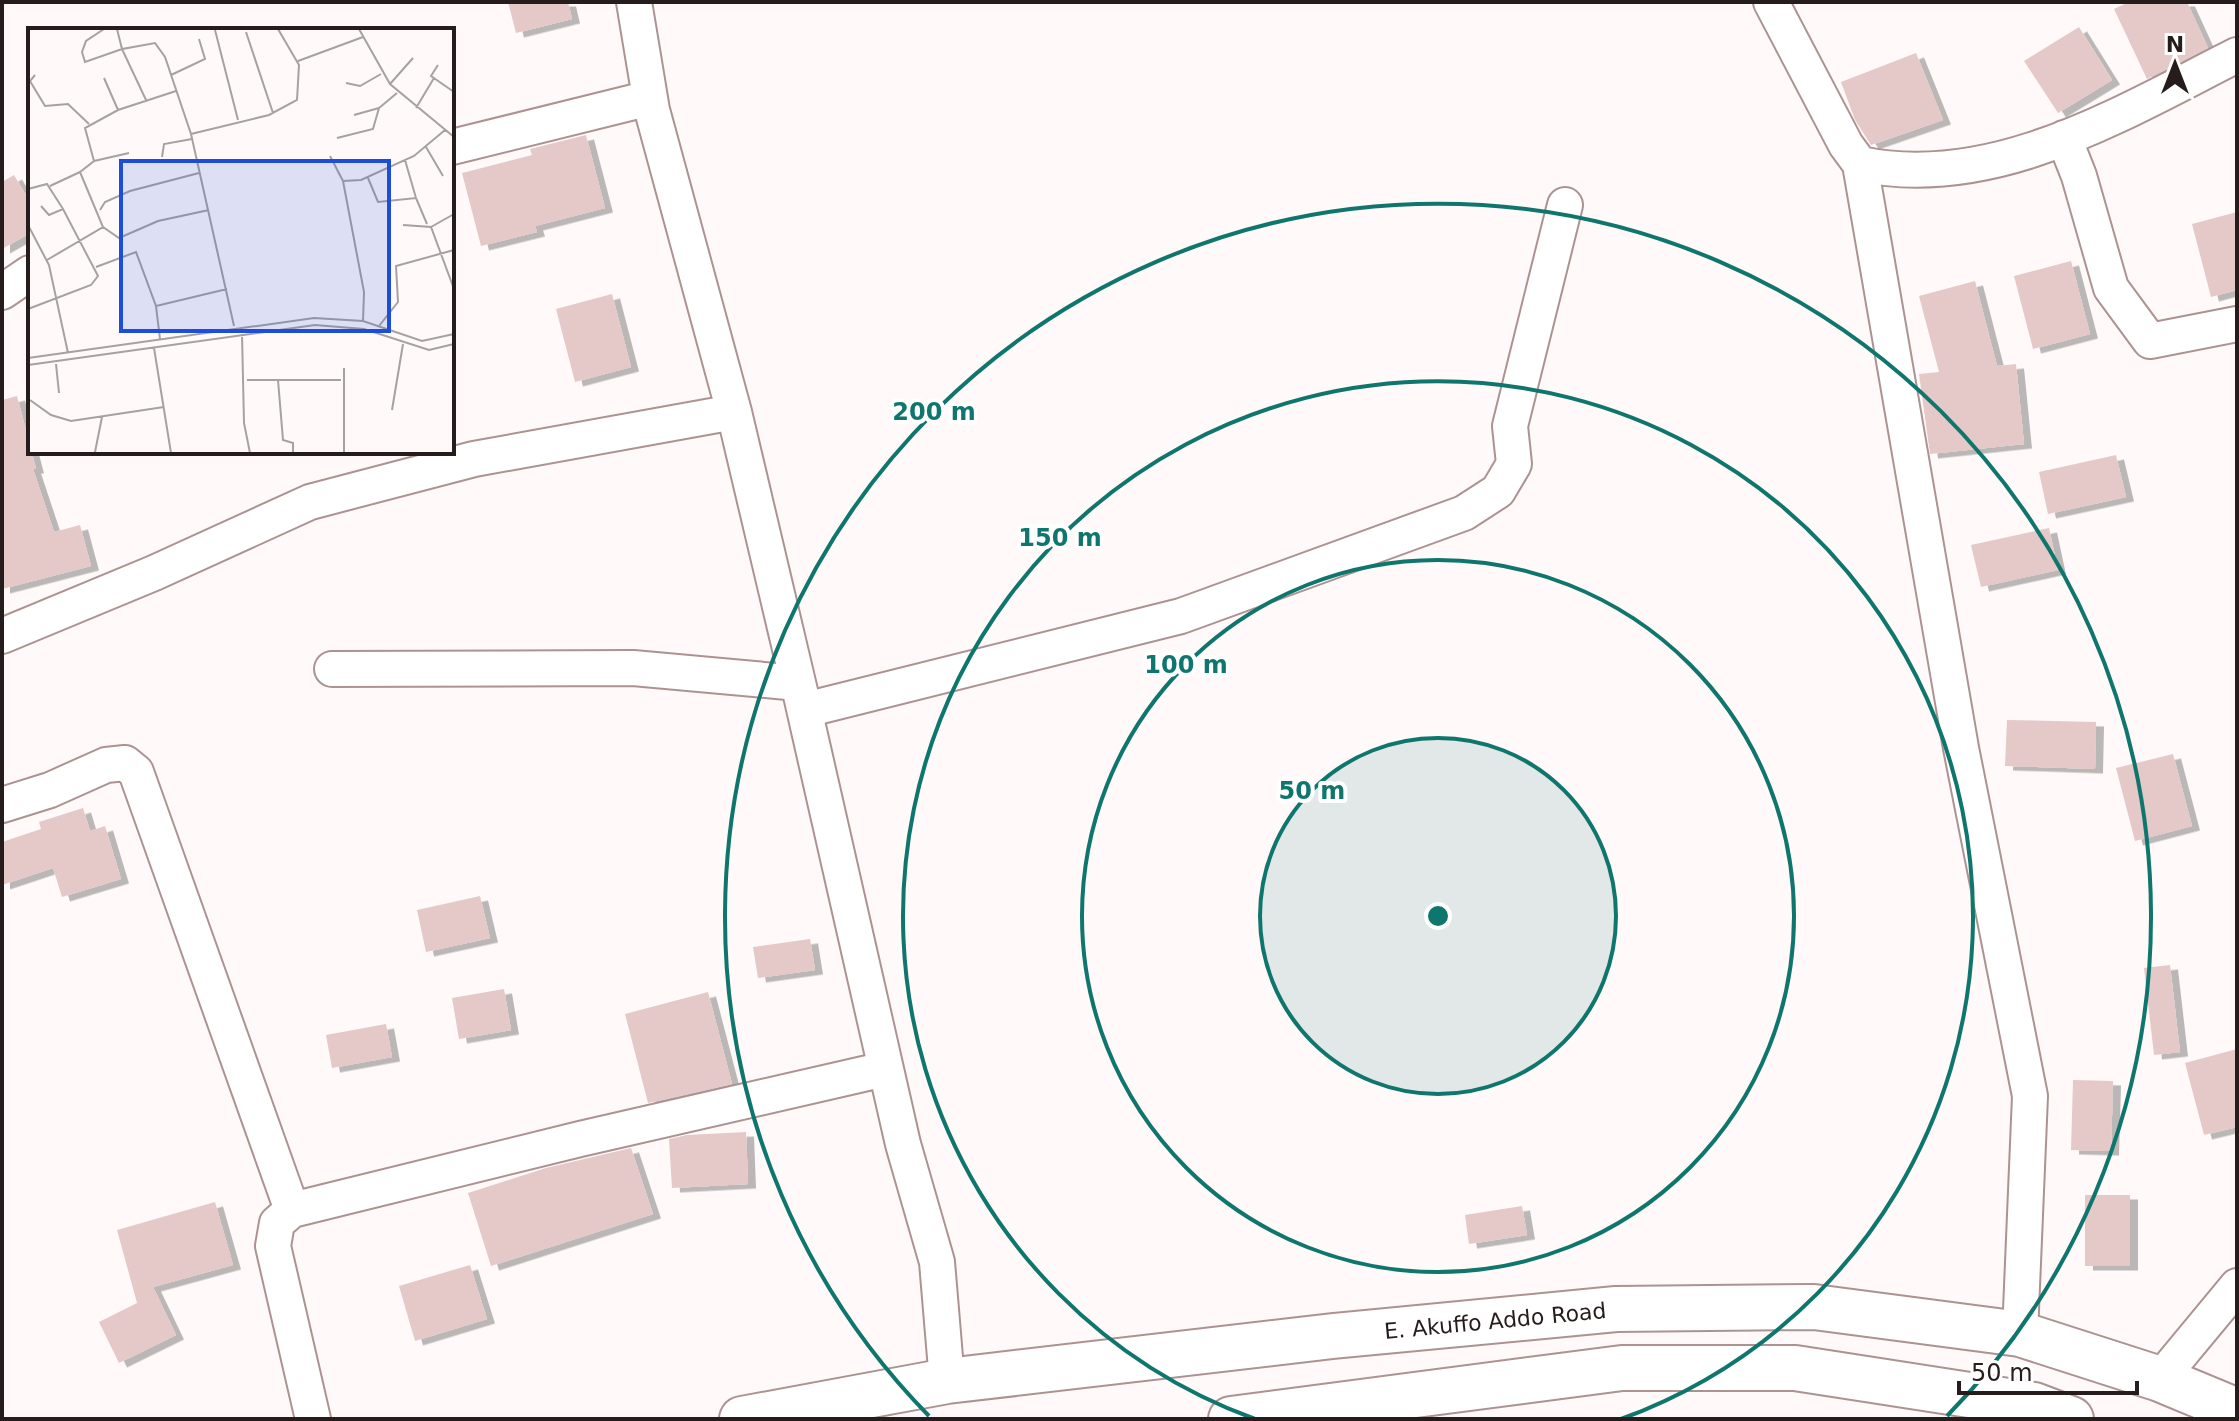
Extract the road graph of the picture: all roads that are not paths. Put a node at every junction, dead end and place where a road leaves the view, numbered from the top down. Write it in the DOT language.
graph roads {
  1 [pos="634,2"];
  2 [pos="1771,2"];
  3 [pos="2237,55"];
  4 [pos="650,98"];
  5 [pos="2064,138"];
  6 [pos="454,147"];
  7 [pos="1860,164"];
  8 [pos="1565,205"];
  9 [pos="28,274"];
  10 [pos="2,292"];
  11 [pos="2237,324"];
  12 [pos="734,412"];
  13 [pos="2,636"];
  14 [pos="332,669"];
  15 [pos="802,697"];
  16 [pos="2,805"];
  17 [pos="885,1069"];
  18 [pos="292,1210"];
  19 [pos="2237,1286"];
  20 [pos="2020,1334"];
  21 [pos="2160,1379"];
  22 [pos="947,1381"];
  23 [pos="2237,1411"];
  24 [pos="313,1419"];
  25 [pos="742,1419"];
  26 [pos="1231,1419"];
  27 [pos="2071,1419"];
  1 -- 4 [label="street"];
  2 -- 7 [label="street"];
  3 -- 5 [label="street"];
  4 -- 6 [label="street"];
  4 -- 12 [label="street"];
  5 -- 7 [label="street"];
  5 -- 11 [label="street"];
  7 -- 20 [label="street"];
  8 -- 15 [label="street"];
  9 -- 10 [label="street"];
  12 -- 13 [label="street"];
  12 -- 15 [label="street"];
  14 -- 15 [label="street"];
  15 -- 17 [label="street"];
  16 -- 18 [label="street"];
  17 -- 18 [label="street"];
  17 -- 22 [label="street"];
  18 -- 24 [label="street"];
  19 -- 21 [label="street"];
  20 -- 21 [label="main road, E. Akuffo Addo Road"];
  20 -- 22 [label="main road, E. Akuffo Addo Road"];
  21 -- 23 [label="main road, E. Akuffo Addo Road"];
  22 -- 25 [label="main road, E. Akuffo Addo Road"];
  26 -- 27 [label="main road"];
}
